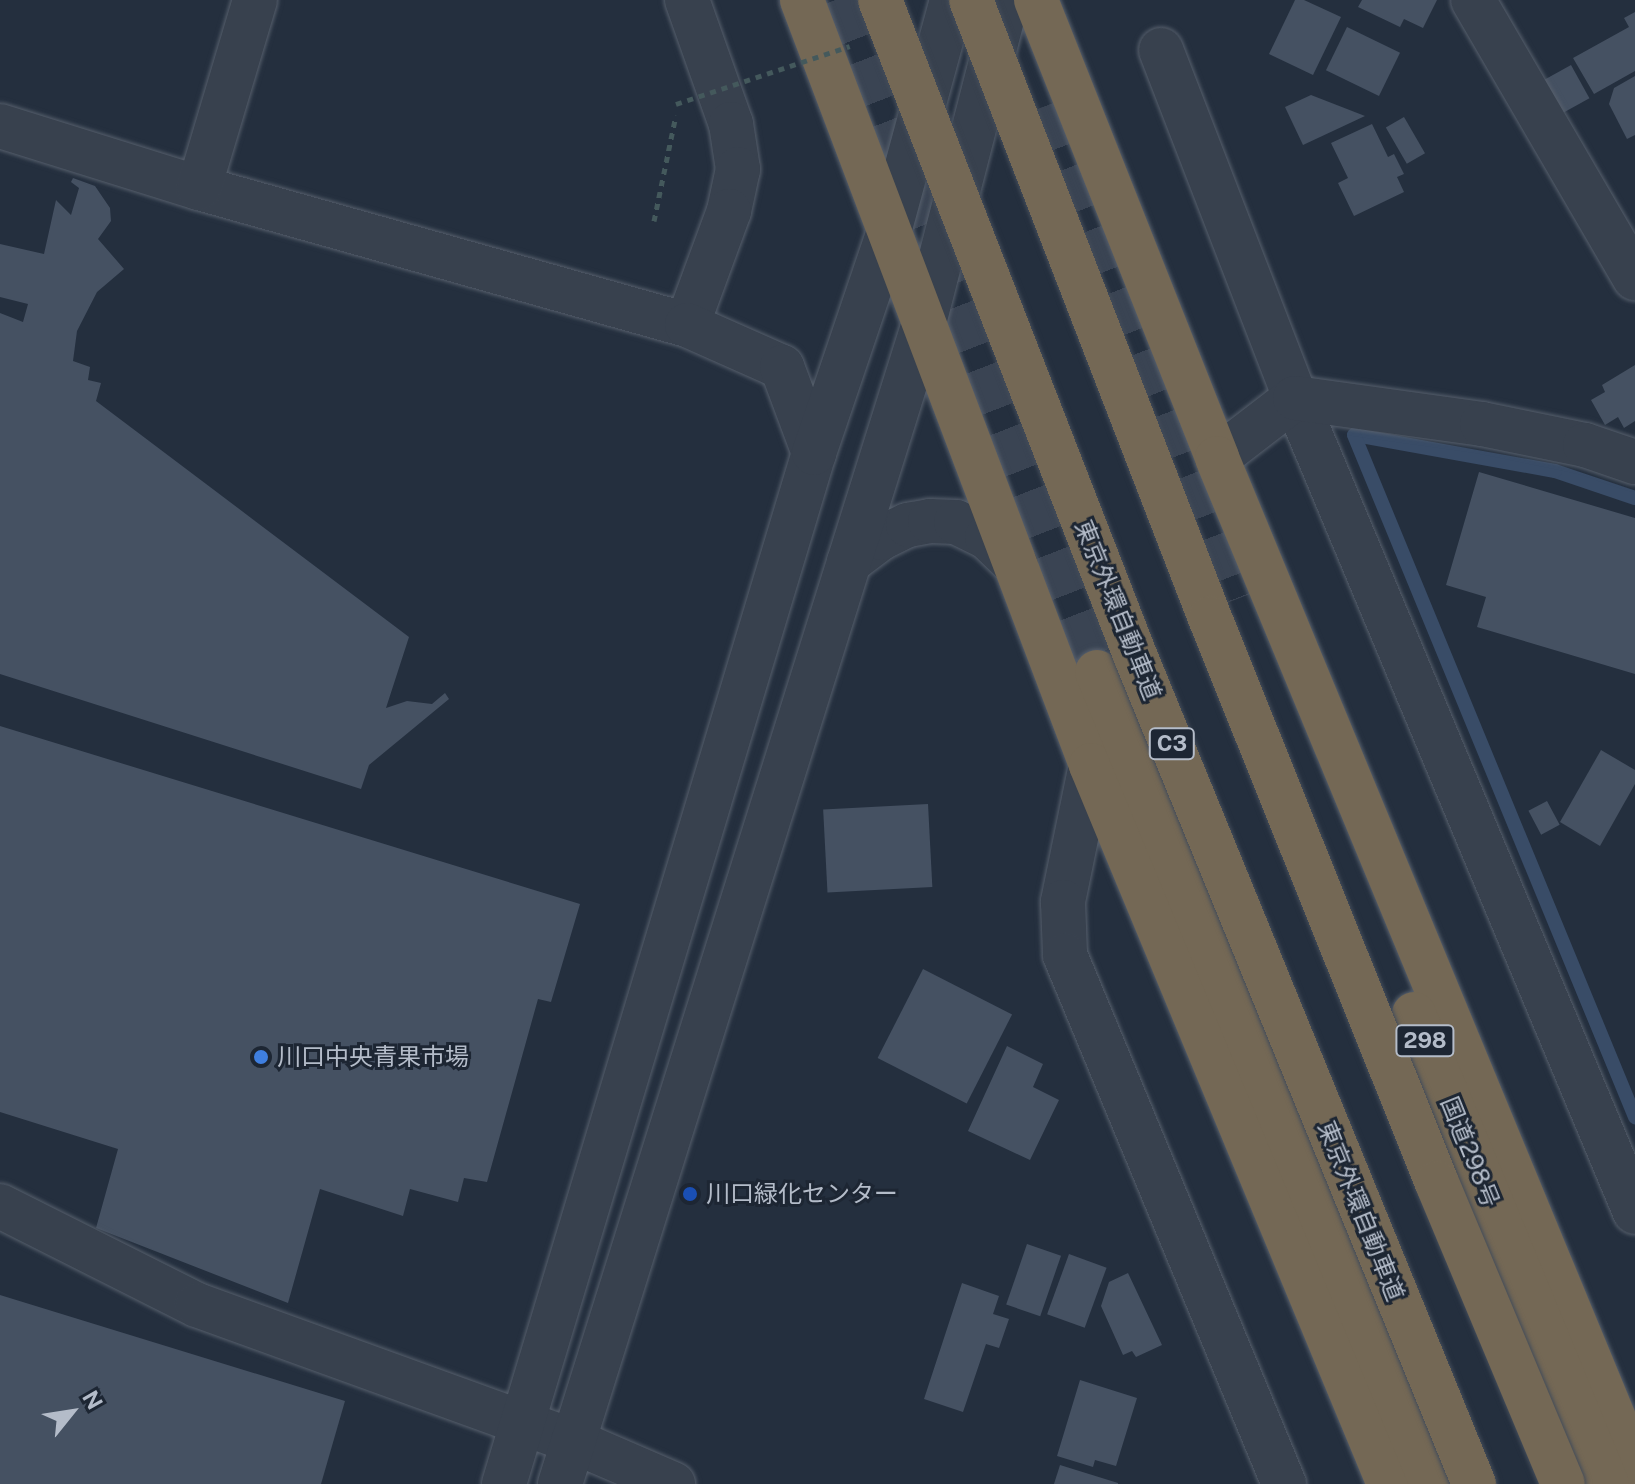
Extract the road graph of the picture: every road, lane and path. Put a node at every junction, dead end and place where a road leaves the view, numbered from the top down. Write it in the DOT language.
graph roads {
  1 [pos="255,0"];
  2 [pos="687,0"];
  3 [pos="802,0"];
  4 [pos="880,0"];
  5 [pos="952,0"];
  6 [pos="971,0"];
  7 [pos="1007,0"];
  8 [pos="1036,0"];
  9 [pos="1473,0"];
  10 [pos="853,45"];
  11 [pos="1161,50"];
  12 [pos="0,126"];
  13 [pos="199,188"];
  14 [pos="654,221"];
  15 [pos="889,232"];
  16 [pos="1635,278"];
  17 [pos="924,323"];
  18 [pos="687,325"];
  19 [pos="1295,398"];
  20 [pos="814,453"];
  21 [pos="1217,458"];
  22 [pos="1635,462"];
  23 [pos="849,562"];
  24 [pos="1016,565"];
  25 [pos="1244,596"];
  26 [pos="1097,672"];
  27 [pos="1091,765"];
  28 [pos="0,1206"];
  29 [pos="1635,1212"];
  30 [pos="524,1422"];
  31 [pos="573,1441"];
  32 [pos="1635,1469"];
  33 [pos="504,1484"];
  34 [pos="560,1484"];
  35 [pos="673,1484"];
  36 [pos="1284,1484"];
  37 [pos="1389,1484"];
  38 [pos="1432,1484"];
  39 [pos="1474,1484"];
  40 [pos="1563,1484"];
  41 [pos="1607,1484"];
  1 -- 13 [label="street"];
  2 -- 18 [label="street"];
  3 -- 15 [label="highway"];
  4 -- 39 [label="highway, 東京外環自動車道 / C3, bridge"];
  5 -- 15 [label="street"];
  6 -- 40 [label="highway, bridge"];
  7 -- 17 [label="street"];
  8 -- 21 [label="highway"];
  9 -- 16 [label="street"];
  10 -- 14 [label="path, bridge"];
  11 -- 19 [label="street"];
  12 -- 13 [label="street"];
  13 -- 18 [label="street"];
  15 -- 17 [label="highway"];
  15 -- 20 [label="street"];
  17 -- 23 [label="street"];
  17 -- 24 [label="highway"];
  18 -- 20 [label="street"];
  19 -- 21 [label="street"];
  19 -- 22 [label="street"];
  19 -- 29 [label="street"];
  20 -- 30 [label="street"];
  21 -- 32 [label="highway"];
  23 -- 24 [label="street"];
  23 -- 31 [label="street"];
  24 -- 27 [label="highway"];
  25 -- 41 [label="highway, 国道298号 / 298"];
  26 -- 38 [label="highway"];
  27 -- 36 [label="street"];
  27 -- 37 [label="highway"];
  28 -- 30 [label="street"];
  30 -- 31 [label="street"];
  30 -- 33 [label="street"];
  31 -- 34 [label="street"];
  31 -- 35 [label="street"];
}
